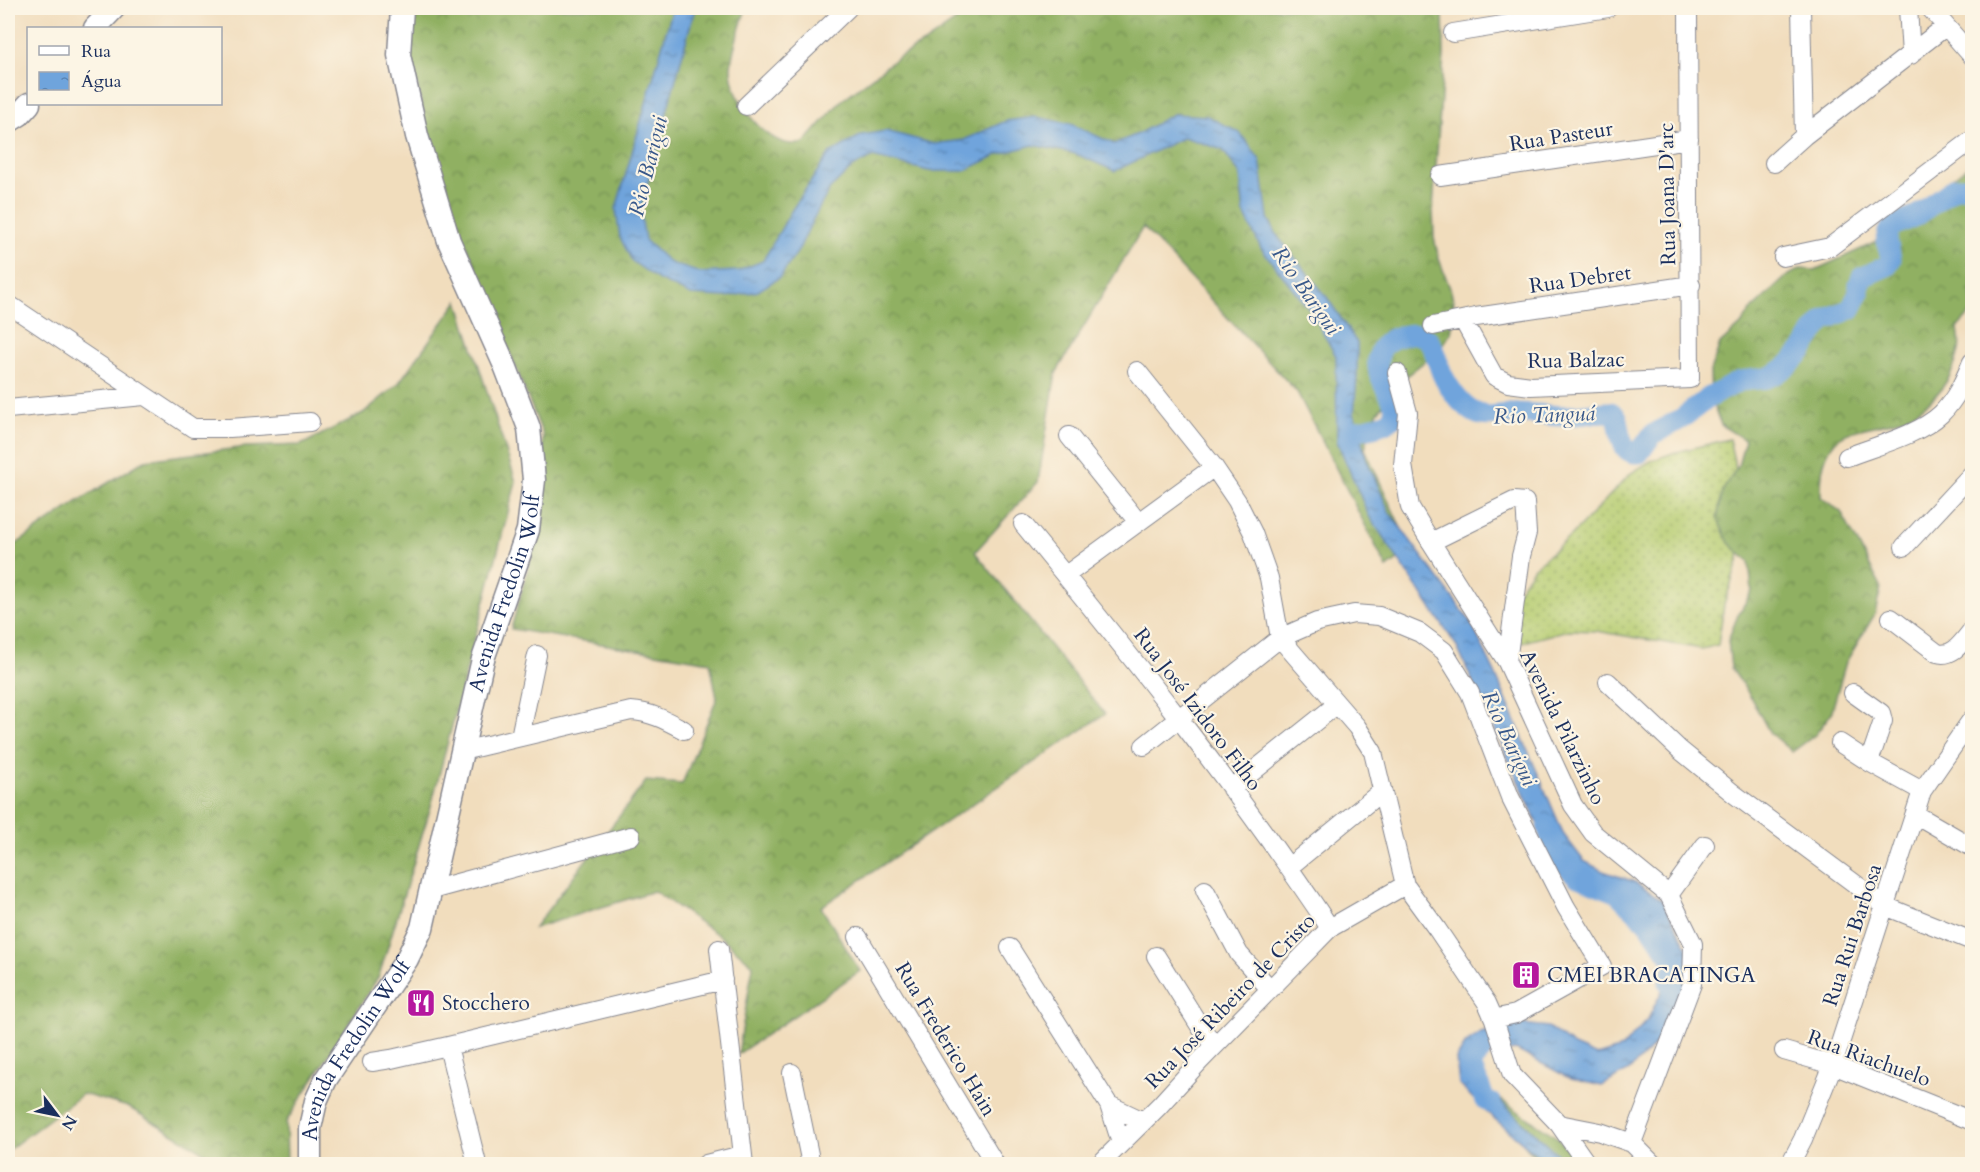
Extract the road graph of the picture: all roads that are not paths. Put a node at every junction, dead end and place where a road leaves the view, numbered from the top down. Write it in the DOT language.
graph roads {
  1 [pos="114,8"];
  2 [pos="402,8"];
  3 [pos="848,8"];
  4 [pos="1608,8"];
  5 [pos="1688,8"];
  6 [pos="1801,8"];
  7 [pos="1908,8"];
  8 [pos="1930,8"];
  9 [pos="96,27"];
  10 [pos="1945,27"];
  11 [pos="1453,33"];
  12 [pos="1972,54"];
  13 [pos="1911,55"];
  14 [pos="28,105"];
  15 [pos="746,106"];
  16 [pos="8,122"];
  17 [pos="1804,136"];
  18 [pos="1689,139"];
  19 [pos="1972,140"];
  20 [pos="1774,163"];
  21 [pos="1440,177"];
  22 [pos="1783,257"];
  23 [pos="1691,285"];
  24 [pos="8,304"];
  25 [pos="1469,319"];
  26 [pos="1433,326"];
  27 [pos="1972,362"];
  28 [pos="1137,371"];
  29 [pos="1397,373"];
  30 [pos="1690,379"];
  31 [pos="144,396"];
  32 [pos="8,409"];
  33 [pos="310,422"];
  34 [pos="1069,436"];
  35 [pos="1847,457"];
  36 [pos="1214,467"];
  37 [pos="1972,474"];
  38 [pos="1138,522"];
  39 [pos="1023,524"];
  40 [pos="1431,542"];
  41 [pos="1904,547"];
  42 [pos="1066,575"];
  43 [pos="1891,618"];
  44 [pos="1972,630"];
  45 [pos="1280,638"];
  46 [pos="537,655"];
  47 [pos="1508,662"];
  48 [pos="1608,682"];
  49 [pos="1852,693"];
  50 [pos="1336,705"];
  51 [pos="1178,718"];
  52 [pos="1970,722"];
  53 [pos="684,730"];
  54 [pos="520,737"];
  55 [pos="1840,743"];
  56 [pos="1144,746"];
  57 [pos="462,751"];
  58 [pos="1869,762"];
  59 [pos="1231,789"];
  60 [pos="1382,791"];
  61 [pos="1923,791"];
  62 [pos="1915,814"];
  63 [pos="631,836"];
  64 [pos="1705,845"];
  65 [pos="1972,847"];
  66 [pos="1289,867"];
  67 [pos="1405,885"];
  68 [pos="430,890"];
  69 [pos="1205,890"];
  70 [pos="1669,895"];
  71 [pos="1885,906"];
  72 [pos="1330,928"];
  73 [pos="858,937"];
  74 [pos="1972,941"];
  75 [pos="719,948"];
  76 [pos="1010,948"];
  77 [pos="1156,956"];
  78 [pos="723,980"];
  79 [pos="1270,989"];
  80 [pos="1494,1022"];
  81 [pos="448,1046"];
  82 [pos="1215,1046"];
  83 [pos="1784,1051"];
  84 [pos="372,1062"];
  85 [pos="1833,1065"];
  86 [pos="792,1073"];
  87 [pos="1109,1106"];
  88 [pos="1143,1121"];
  89 [pos="1972,1121"];
  90 [pos="1559,1124"];
  91 [pos="1121,1143"];
  92 [pos="1632,1143"];
  93 [pos="743,1160"];
  94 [pos="310,1164"];
  95 [pos="477,1164"];
  96 [pos="706,1164"];
  97 [pos="811,1164"];
  98 [pos="995,1164"];
  99 [pos="1100,1164"];
  100 [pos="1587,1164"];
  101 [pos="1653,1164"];
  102 [pos="1790,1164"];
  1 -- 9 [label="main road"];
  2 -- 57 [label="main road, Avenida Fredolin Wolf"];
  3 -- 15 [label="street"];
  4 -- 11 [label="street"];
  5 -- 18 [label="street, Rua Joana D'arc"];
  6 -- 17 [label="street"];
  7 -- 13 [label="street"];
  8 -- 10 [label="street"];
  10 -- 12 [label="street"];
  10 -- 13 [label="street"];
  13 -- 17 [label="street"];
  14 -- 16 [label="main road"];
  17 -- 20 [label="street"];
  18 -- 21 [label="street, Rua Pasteur"];
  18 -- 23 [label="street, Rua Joana D'arc"];
  19 -- 22 [label="street"];
  23 -- 25 [label="street, Rua Debret"];
  23 -- 30 [label="street, Rua Joana D'arc"];
  24 -- 31 [label="street"];
  25 -- 26 [label="street, Rua Debret"];
  25 -- 30 [label="street, Rua Balzac"];
  27 -- 35 [label="street"];
  28 -- 36 [label="street"];
  29 -- 40 [label="street, Avenida Pilarzinho"];
  31 -- 32 [label="street"];
  31 -- 33 [label="street"];
  34 -- 38 [label="street"];
  36 -- 38 [label="street"];
  36 -- 45 [label="street"];
  37 -- 41 [label="street"];
  38 -- 42 [label="street"];
  39 -- 42 [label="street, Rua José Izidoro Filho"];
  40 -- 47 [label="street, Avenida Pilarzinho"];
  40 -- 47 [label="street"];
  42 -- 51 [label="street, Rua José Izidoro Filho"];
  43 -- 44 [label="street"];
  45 -- 50 [label="street"];
  45 -- 51 [label="street"];
  45 -- 80 [label="street"];
  46 -- 54 [label="street"];
  47 -- 70 [label="street, Avenida Pilarzinho"];
  48 -- 71 [label="street"];
  49 -- 58 [label="street"];
  50 -- 59 [label="street"];
  50 -- 60 [label="street"];
  51 -- 56 [label="street"];
  51 -- 59 [label="street, Rua José Izidoro Filho"];
  52 -- 61 [label="street, Rua Rui Barbosa"];
  53 -- 54 [label="street"];
  54 -- 57 [label="street"];
  55 -- 58 [label="street"];
  57 -- 68 [label="main road, Avenida Fredolin Wolf"];
  58 -- 61 [label="street"];
  59 -- 66 [label="street, Rua José Izidoro Filho"];
  60 -- 66 [label="street"];
  60 -- 67 [label="street"];
  61 -- 62 [label="street, Rua Rui Barbosa"];
  62 -- 65 [label="street"];
  62 -- 71 [label="street, Rua Rui Barbosa"];
  63 -- 68 [label="street"];
  64 -- 70 [label="street"];
  66 -- 72 [label="street, Rua José Izidoro Filho"];
  67 -- 72 [label="street, Rua José Ribeiro de Cristo"];
  67 -- 80 [label="street"];
  68 -- 94 [label="main road, Avenida Fredolin Wolf"];
  69 -- 79 [label="street"];
  70 -- 92 [label="street, Avenida Pilarzinho"];
  71 -- 74 [label="street"];
  71 -- 85 [label="street, Rua Rui Barbosa"];
  72 -- 79 [label="street, Rua José Ribeiro de Cristo"];
  73 -- 98 [label="street, Rua Frederico Hain"];
  75 -- 78 [label="street"];
  76 -- 87 [label="street"];
  77 -- 82 [label="street"];
  78 -- 81 [label="street"];
  78 -- 93 [label="street"];
  79 -- 82 [label="street, Rua José Ribeiro de Cristo"];
  80 -- 90 [label="street"];
  81 -- 84 [label="street"];
  81 -- 95 [label="street"];
  82 -- 88 [label="street, Rua José Ribeiro de Cristo"];
  83 -- 85 [label="street, Rua Riachuelo"];
  85 -- 89 [label="street, Rua Riachuelo"];
  85 -- 102 [label="street, Rua Rui Barbosa"];
  86 -- 97 [label="street"];
  87 -- 88 [label="street"];
  87 -- 91 [label="street"];
  88 -- 91 [label="street, Rua José Ribeiro de Cristo"];
  90 -- 92 [label="street"];
  90 -- 100 [label="street"];
  91 -- 99 [label="street, Rua José Ribeiro de Cristo"];
  92 -- 101 [label="street"];
  93 -- 96 [label="street"];
}
